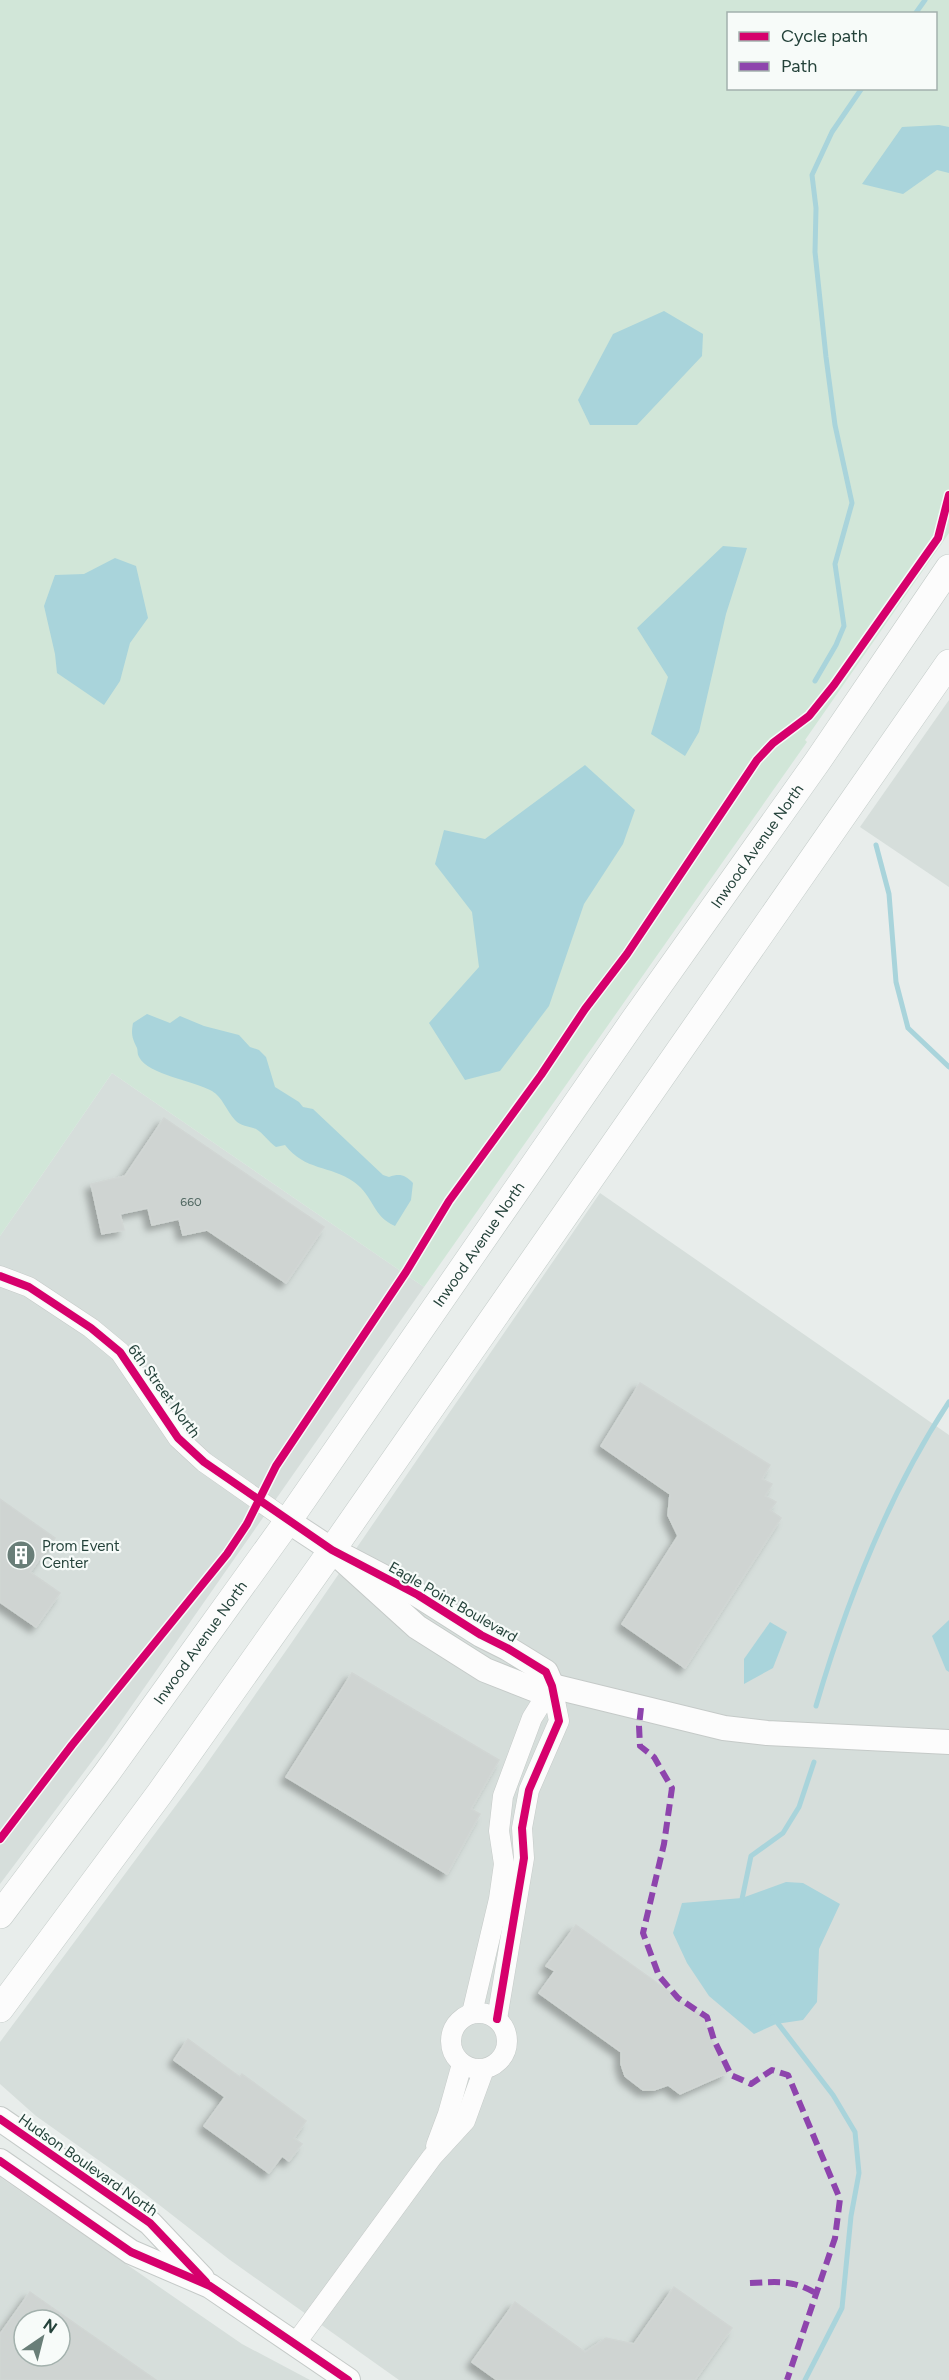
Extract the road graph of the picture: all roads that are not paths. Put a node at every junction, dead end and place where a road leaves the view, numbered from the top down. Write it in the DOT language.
graph roads {
  1 [pos="949,568"];
  2 [pos="949,663"];
  3 [pos="0,1276"];
  4 [pos="288,1521"];
  5 [pos="332,1550"];
  6 [pos="552,1686"];
  7 [pos="949,1742"];
  8 [pos="0,1915"];
  9 [pos="0,2009"];
  10 [pos="472,2013"];
  11 [pos="497,2019"];
  12 [pos="462,2064"];
  13 [pos="484,2069"];
  14 [pos="0,2119"];
  15 [pos="432,2157"];
  16 [pos="0,2161"];
  17 [pos="210,2286"];
  18 [pos="295,2344"];
  19 [pos="348,2380"];
  1 -- 4 [label="main road, Inwood Avenue North"];
  2 -- 5 [label="main road"];
  3 -- 4 [label="street, 6th Street North"];
  4 -- 5 [label="street, 6th Street North"];
  4 -- 8 [label="main road, Inwood Avenue North"];
  5 -- 6 [label="street, Eagle Point Boulevard"];
  5 -- 9 [label="main road"];
  6 -- 7 [label="street"];
  6 -- 10 [label="street"];
  6 -- 11 [label="street"];
  10 -- 11 [label="street"];
  10 -- 12 [label="street"];
  11 -- 13 [label="street"];
  12 -- 13 [label="street"];
  12 -- 15 [label="street"];
  13 -- 15 [label="street"];
  14 -- 17 [label="street, Hudson Boulevard North"];
  15 -- 18 [label="street"];
  16 -- 17 [label="street, Hudson Boulevard North"];
  17 -- 18 [label="street, Hudson Boulevard North"];
  18 -- 19 [label="street, Hudson Boulevard North"];
}
